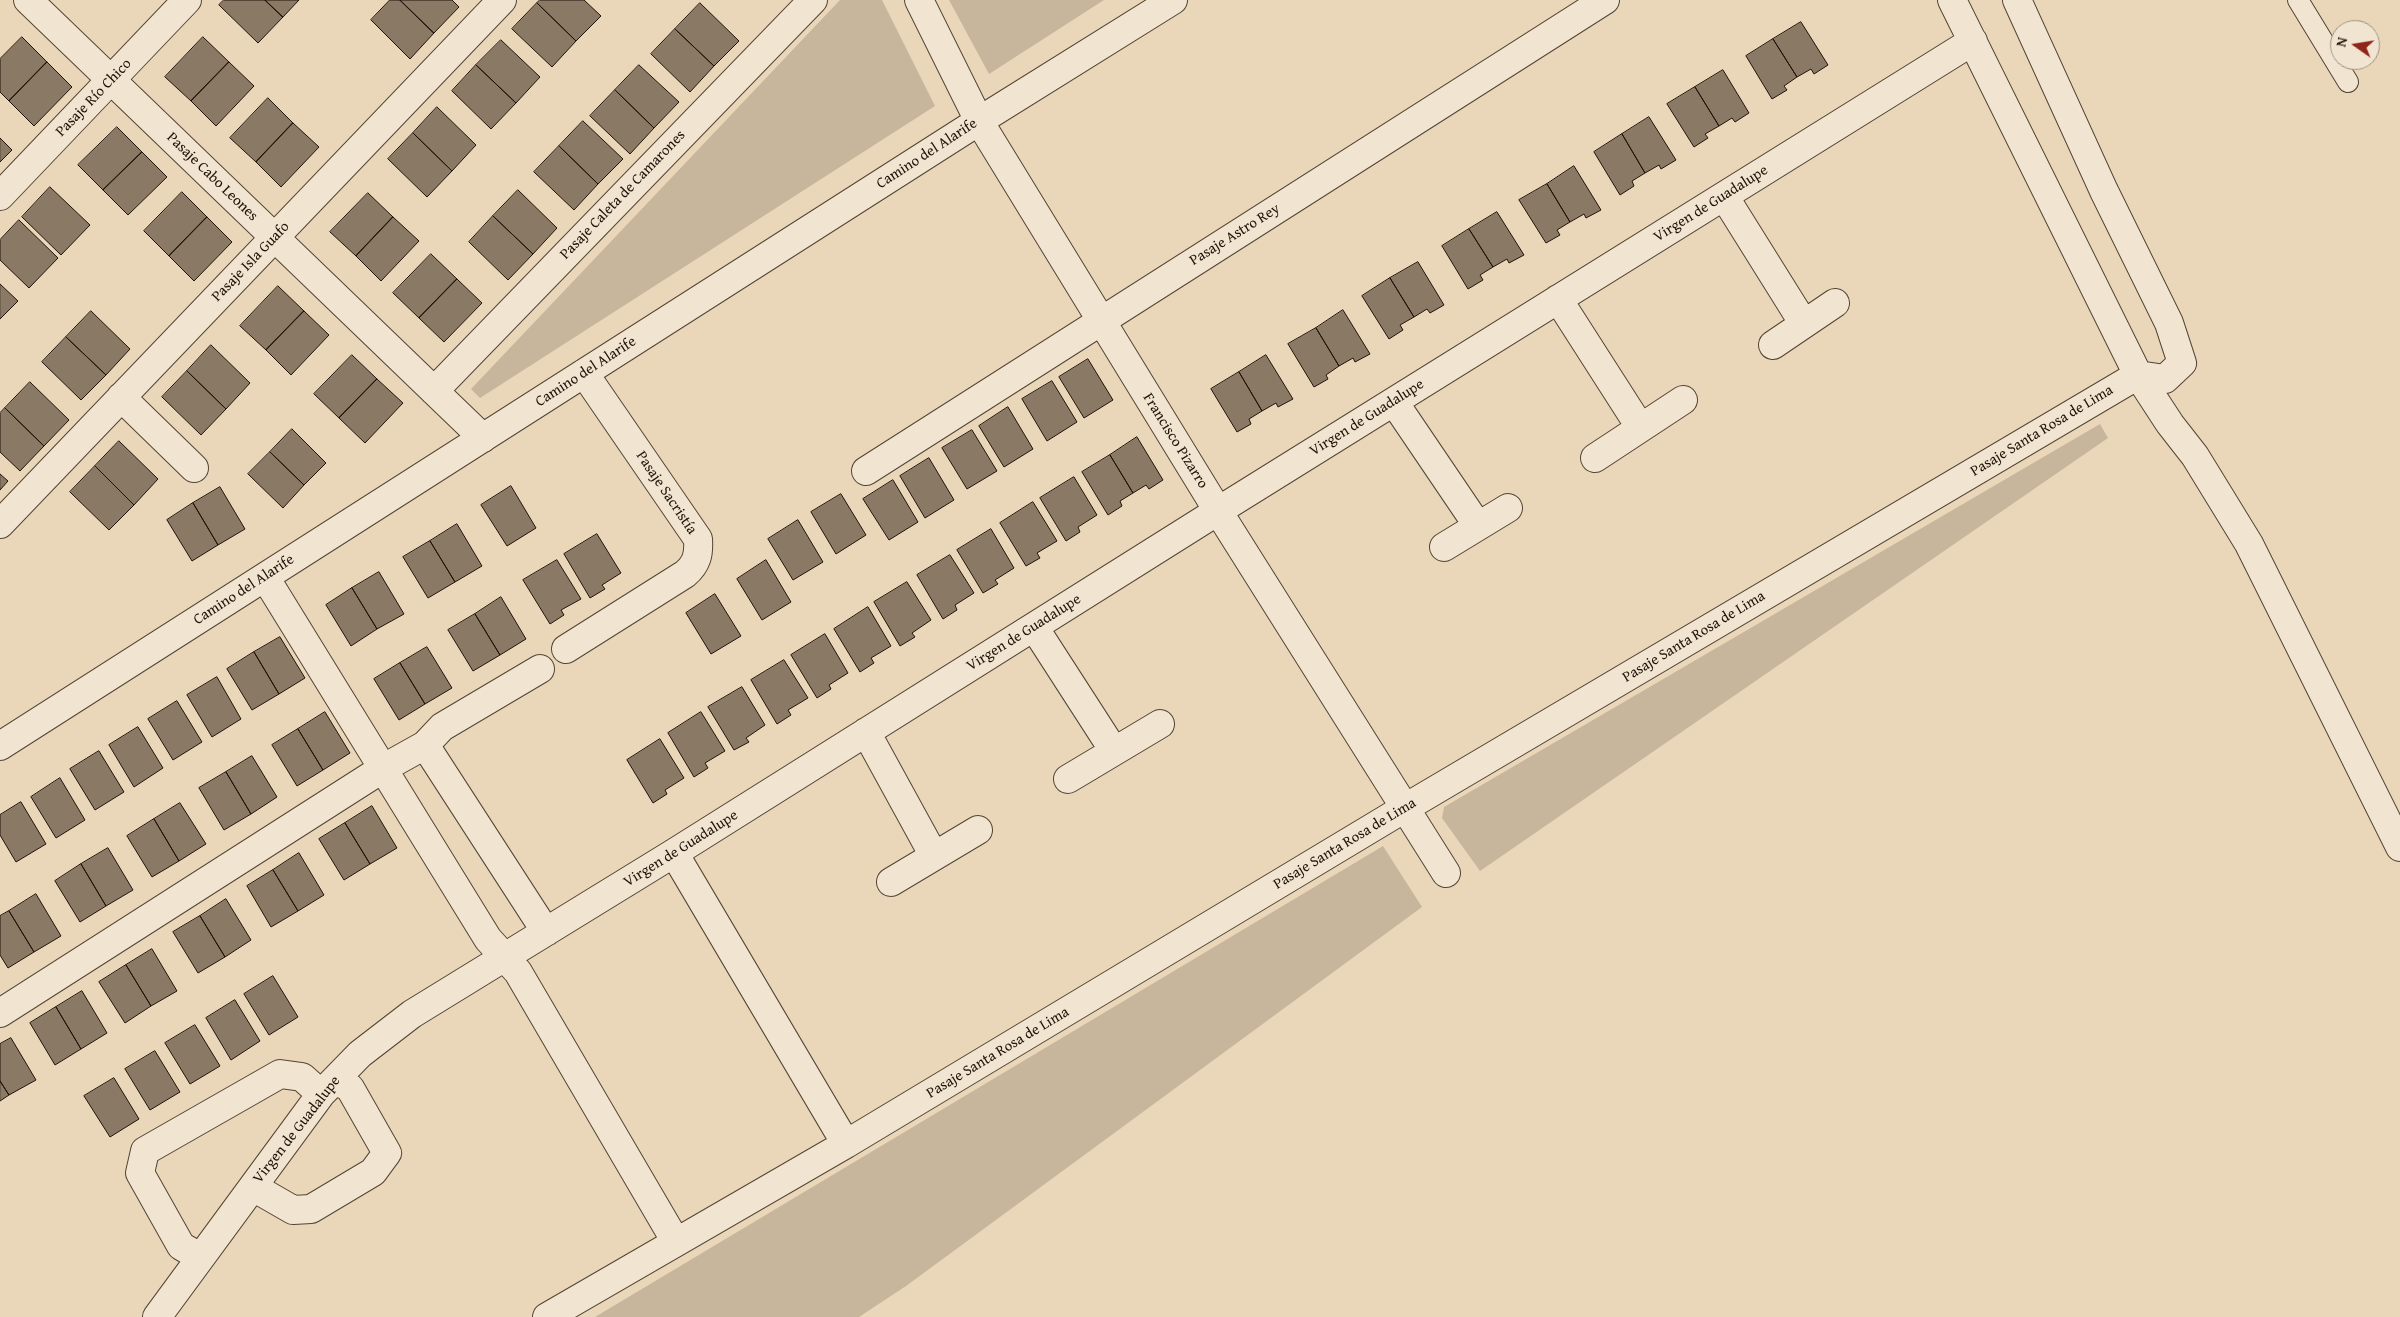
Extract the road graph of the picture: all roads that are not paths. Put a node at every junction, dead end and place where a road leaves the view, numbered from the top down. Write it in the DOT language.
graph roads {
  1 [pos="28,0"];
  2 [pos="188,0"];
  3 [pos="502,0"];
  4 [pos="813,0"];
  5 [pos="919,0"];
  6 [pos="1173,0"];
  7 [pos="1605,0"];
  8 [pos="1952,0"];
  9 [pos="2017,0"];
  10 [pos="2298,0"];
  11 [pos="1973,41"];
  12 [pos="111,80"];
  13 [pos="2348,82"];
  14 [pos="979,121"];
  15 [pos="0,196"];
  16 [pos="1724,196"];
  17 [pos="274,238"];
  18 [pos="1558,299"];
  19 [pos="1835,303"];
  20 [pos="1102,321"];
  21 [pos="1804,324"];
  22 [pos="1773,345"];
  23 [pos="584,373"];
  24 [pos="2138,375"];
  25 [pos="434,391"];
  26 [pos="121,397"];
  27 [pos="1682,400"];
  28 [pos="1394,402"];
  29 [pos="1640,427"];
  30 [pos="482,438"];
  31 [pos="1595,458"];
  32 [pos="194,468"];
  33 [pos="866,471"];
  34 [pos="1508,508"];
  35 [pos="1218,511"];
  36 [pos="0,524"];
  37 [pos="1478,526"];
  38 [pos="1444,547"];
  39 [pos="265,577"];
  40 [pos="1034,626"];
  41 [pos="566,649"];
  42 [pos="540,669"];
  43 [pos="1160,724"];
  44 [pos="866,732"];
  45 [pos="425,744"];
  46 [pos="0,746"];
  47 [pos="1114,751"];
  48 [pos="382,769"];
  49 [pos="1068,779"];
  50 [pos="1405,808"];
  51 [pos="978,830"];
  52 [pos="2400,848"];
  53 [pos="674,853"];
  54 [pos="934,856"];
  55 [pos="1446,873"];
  56 [pos="891,882"];
  57 [pos="546,932"];
  58 [pos="505,957"];
  59 [pos="0,1013"];
  60 [pos="328,1087"];
  61 [pos="846,1144"];
  62 [pos="252,1187"];
  63 [pos="676,1242"];
  64 [pos="200,1257"];
  65 [pos="157,1317"];
  66 [pos="547,1317"];
  1 -- 12 [label="street, Pasaje Cabo Leones"];
  2 -- 12 [label="street, Pasaje Río Chico"];
  3 -- 17 [label="street, Pasaje Isla Guafo"];
  4 -- 25 [label="street, Pasaje Caleta de Camarones"];
  5 -- 14 [label="street, Francisco Pizarro"];
  6 -- 14 [label="street, Camino del Alarife"];
  7 -- 20 [label="street, Pasaje Astro Rey"];
  8 -- 11 [label="street"];
  9 -- 24 [label="street"];
  10 -- 13 [label="lane"];
  11 -- 16 [label="street, Virgen de Guadalupe"];
  11 -- 24 [label="street"];
  12 -- 15 [label="street, Pasaje Río Chico"];
  12 -- 17 [label="street, Pasaje Cabo Leones"];
  14 -- 20 [label="street, Francisco Pizarro"];
  14 -- 23 [label="street, Camino del Alarife"];
  16 -- 18 [label="street, Virgen de Guadalupe"];
  16 -- 21 [label="street"];
  17 -- 25 [label="street, Pasaje Cabo Leones"];
  17 -- 26 [label="street, Pasaje Isla Guafo"];
  18 -- 28 [label="street, Virgen de Guadalupe"];
  18 -- 29 [label="street"];
  19 -- 21 [label="street"];
  20 -- 33 [label="street, Pasaje Astro Rey"];
  20 -- 35 [label="street, Francisco Pizarro"];
  21 -- 22 [label="street"];
  23 -- 30 [label="street, Camino del Alarife"];
  23 -- 41 [label="street, Pasaje Sacristía"];
  24 -- 50 [label="street, Pasaje Santa Rosa de Lima"];
  24 -- 52 [label="street"];
  25 -- 30 [label="street, Pasaje Cabo Leones"];
  26 -- 32 [label="street"];
  26 -- 36 [label="street, Pasaje Isla Guafo"];
  27 -- 29 [label="street"];
  28 -- 35 [label="street, Virgen de Guadalupe"];
  28 -- 37 [label="street"];
  29 -- 31 [label="street"];
  30 -- 39 [label="street, Camino del Alarife"];
  34 -- 37 [label="street"];
  35 -- 40 [label="street, Virgen de Guadalupe"];
  35 -- 50 [label="street, Francisco Pizarro"];
  37 -- 38 [label="street"];
  39 -- 46 [label="street, Camino del Alarife"];
  39 -- 48 [label="street"];
  40 -- 44 [label="street, Virgen de Guadalupe"];
  40 -- 47 [label="street"];
  42 -- 45 [label="street"];
  43 -- 47 [label="street"];
  44 -- 53 [label="street, Virgen de Guadalupe"];
  44 -- 54 [label="street"];
  45 -- 48 [label="street"];
  45 -- 57 [label="street"];
  47 -- 49 [label="street"];
  48 -- 58 [label="street"];
  48 -- 59 [label="street"];
  50 -- 55 [label="street, Francisco Pizarro"];
  50 -- 61 [label="street, Pasaje Santa Rosa de Lima"];
  51 -- 54 [label="street"];
  53 -- 57 [label="street, Virgen de Guadalupe"];
  53 -- 61 [label="street"];
  54 -- 56 [label="street"];
  57 -- 58 [label="street, Virgen de Guadalupe"];
  58 -- 60 [label="street, Virgen de Guadalupe"];
  58 -- 63 [label="street"];
  60 -- 62 [label="street, Virgen de Guadalupe"];
  60 -- 62 [label="street"];
  60 -- 64 [label="street"];
  61 -- 63 [label="street, Pasaje Santa Rosa de Lima"];
  62 -- 64 [label="street, Virgen de Guadalupe"];
  63 -- 66 [label="street, Pasaje Santa Rosa de Lima"];
  64 -- 65 [label="street, Virgen de Guadalupe"];
}
